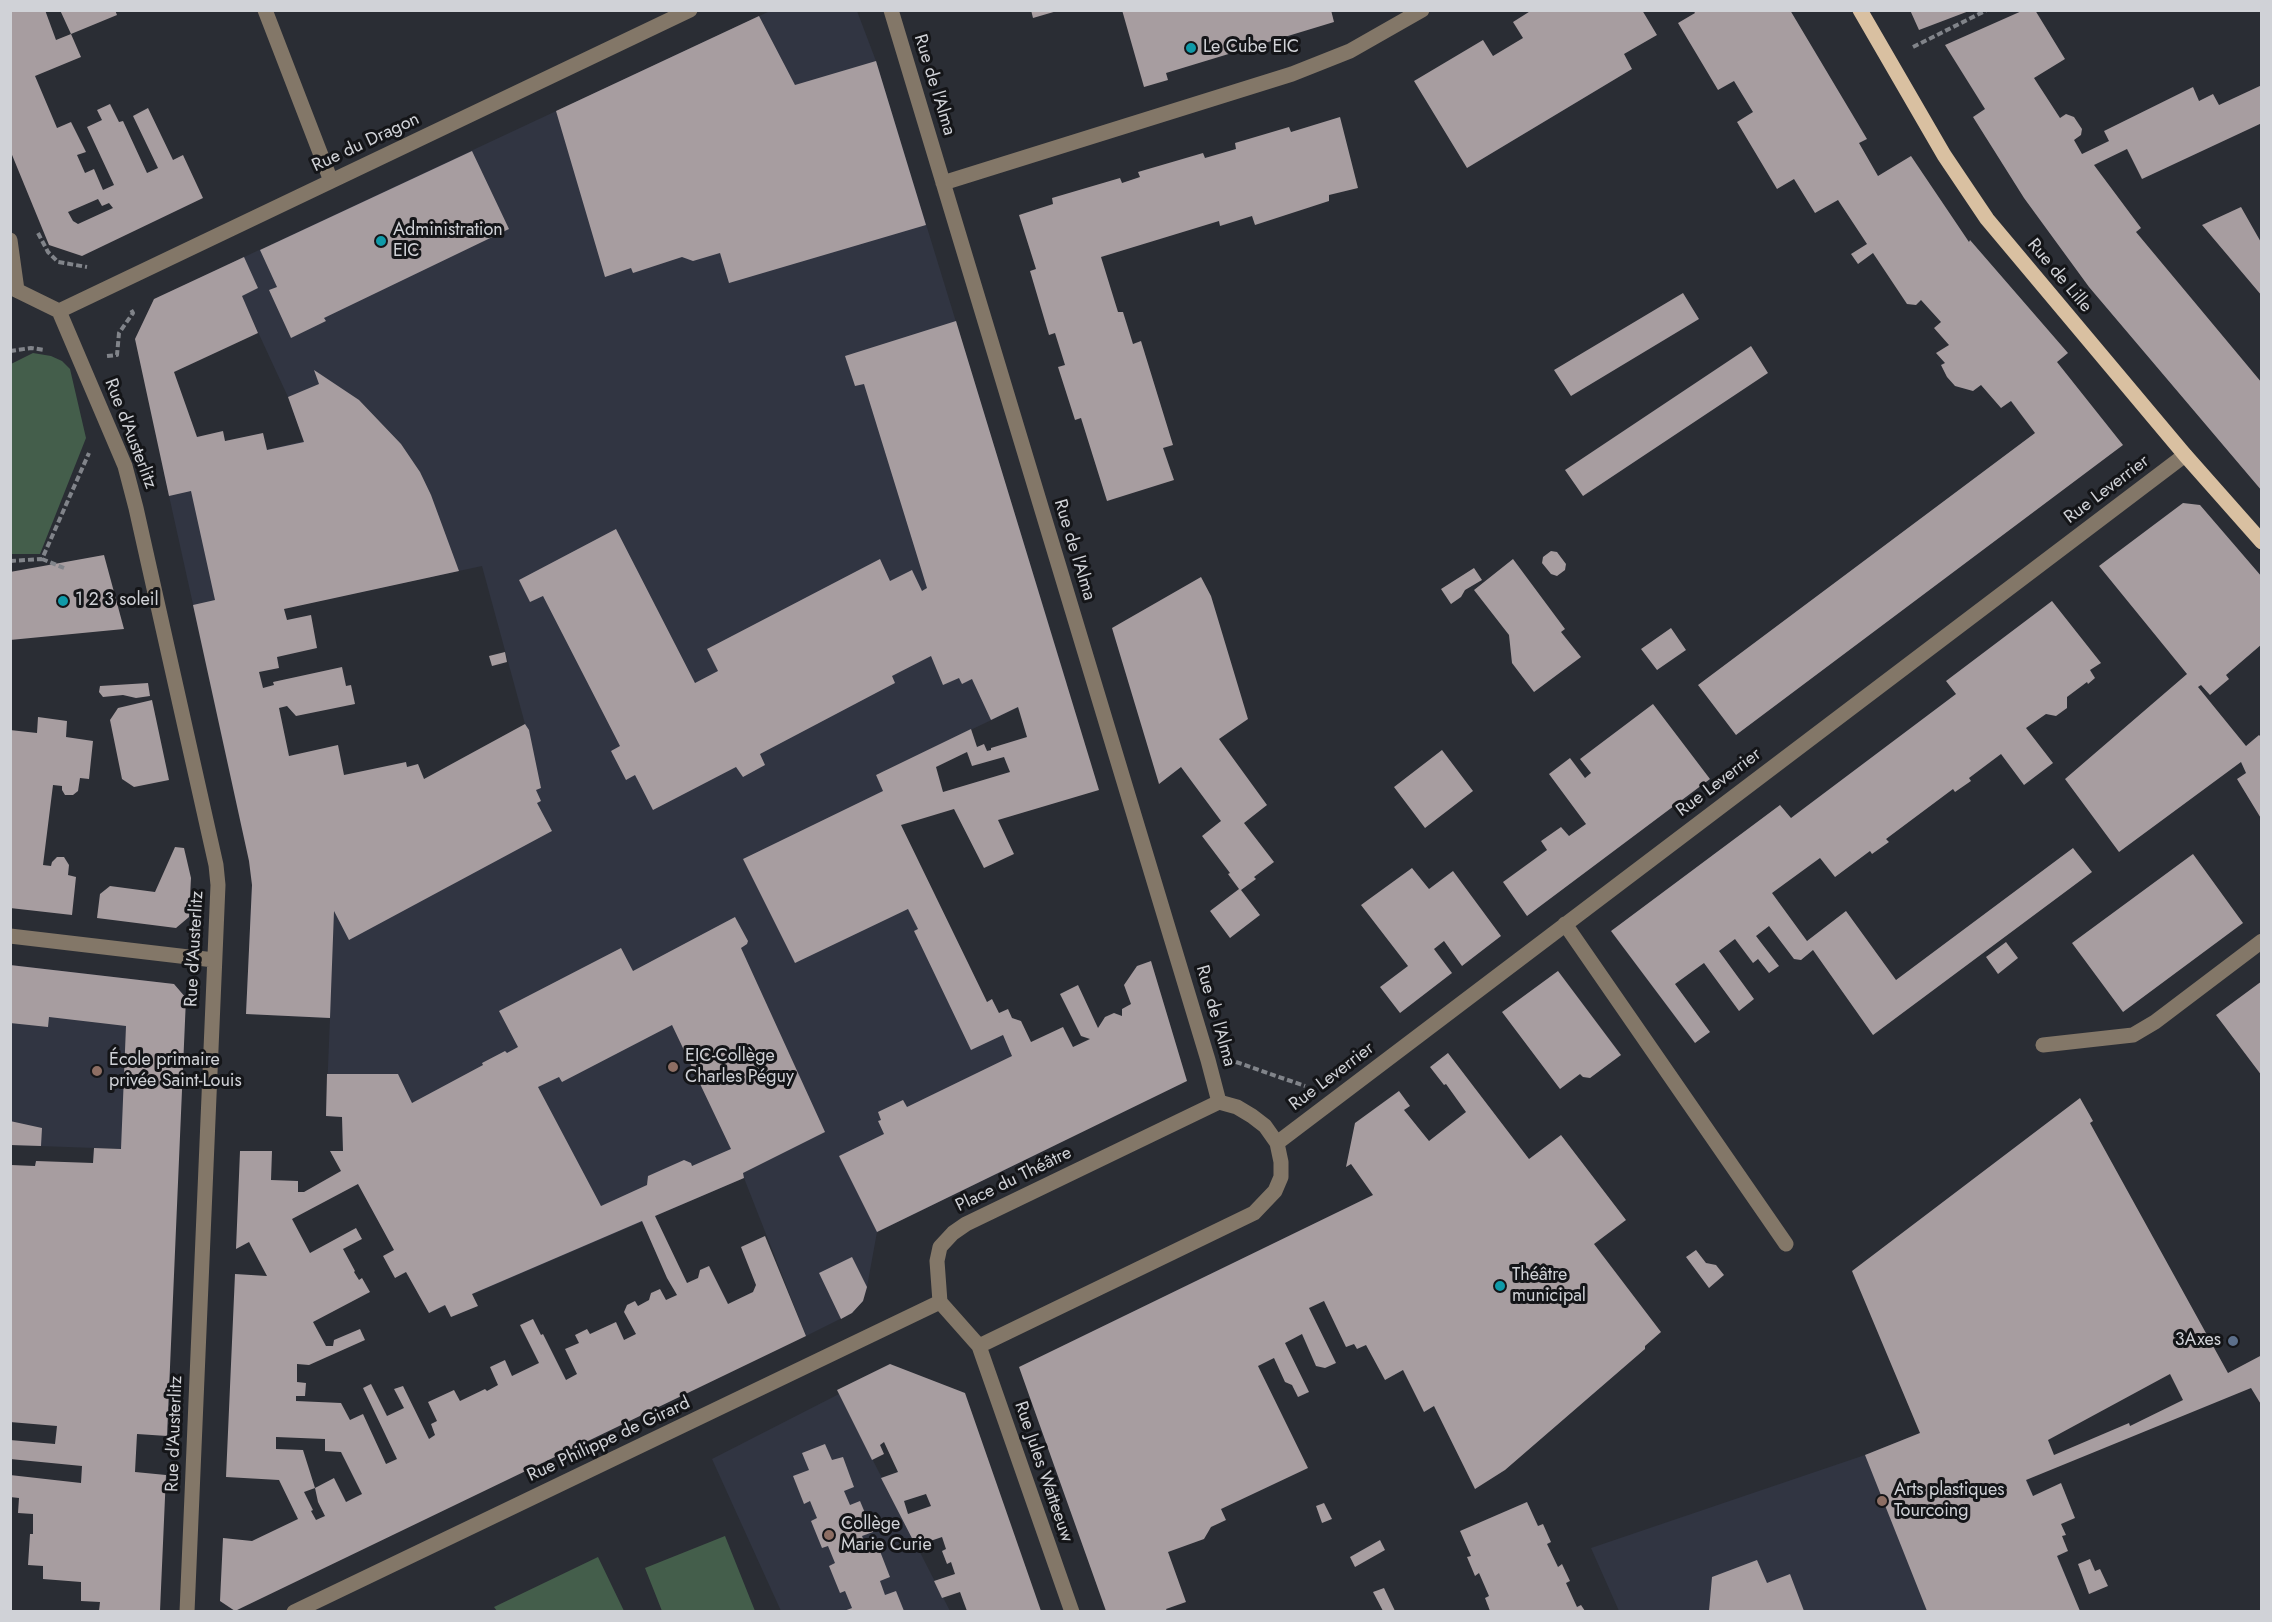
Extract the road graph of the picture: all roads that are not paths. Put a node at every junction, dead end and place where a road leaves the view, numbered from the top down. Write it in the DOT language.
graph roads {
  1 [pos="265,10"];
  2 [pos="690,10"];
  3 [pos="891,10"];
  4 [pos="1422,10"];
  5 [pos="1860,10"];
  6 [pos="331,181"];
  7 [pos="943,183"];
  8 [pos="10,240"];
  9 [pos="13,291"];
  10 [pos="59,311"];
  11 [pos="2186,455"];
  12 [pos="2262,542"];
  13 [pos="1565,924"];
  14 [pos="10,936"];
  15 [pos="2262,941"];
  16 [pos="214,960"];
  17 [pos="2043,1045"];
  18 [pos="1219,1102"];
  19 [pos="1277,1143"];
  20 [pos="1786,1244"];
  21 [pos="940,1302"];
  22 [pos="979,1346"];
  23 [pos="188,1611"];
  24 [pos="294,1611"];
  25 [pos="1072,1611"];
  1 -- 6 [label="street"];
  2 -- 6 [label="street, Rue du Dragon"];
  3 -- 7 [label="street, Rue de l'Alma"];
  4 -- 7 [label="street"];
  5 -- 11 [label="main road, Rue de Lille"];
  6 -- 10 [label="street, Rue du Dragon"];
  7 -- 18 [label="street, Rue de l'Alma"];
  8 -- 9 [label="street"];
  9 -- 10 [label="street"];
  10 -- 16 [label="street, Rue d'Austerlitz"];
  11 -- 12 [label="main road, Rue de Lille"];
  11 -- 13 [label="street, Rue Leverrier"];
  13 -- 19 [label="street, Rue Leverrier"];
  13 -- 20 [label="street"];
  14 -- 16 [label="street"];
  15 -- 17 [label="street"];
  16 -- 23 [label="street, Rue d'Austerlitz"];
  18 -- 19 [label="street"];
  18 -- 21 [label="street, Place du Théâtre"];
  19 -- 22 [label="street"];
  21 -- 22 [label="street"];
  21 -- 24 [label="street, Rue Philippe de Girard"];
  22 -- 25 [label="street, Rue Jules Watteeuw"];
}
